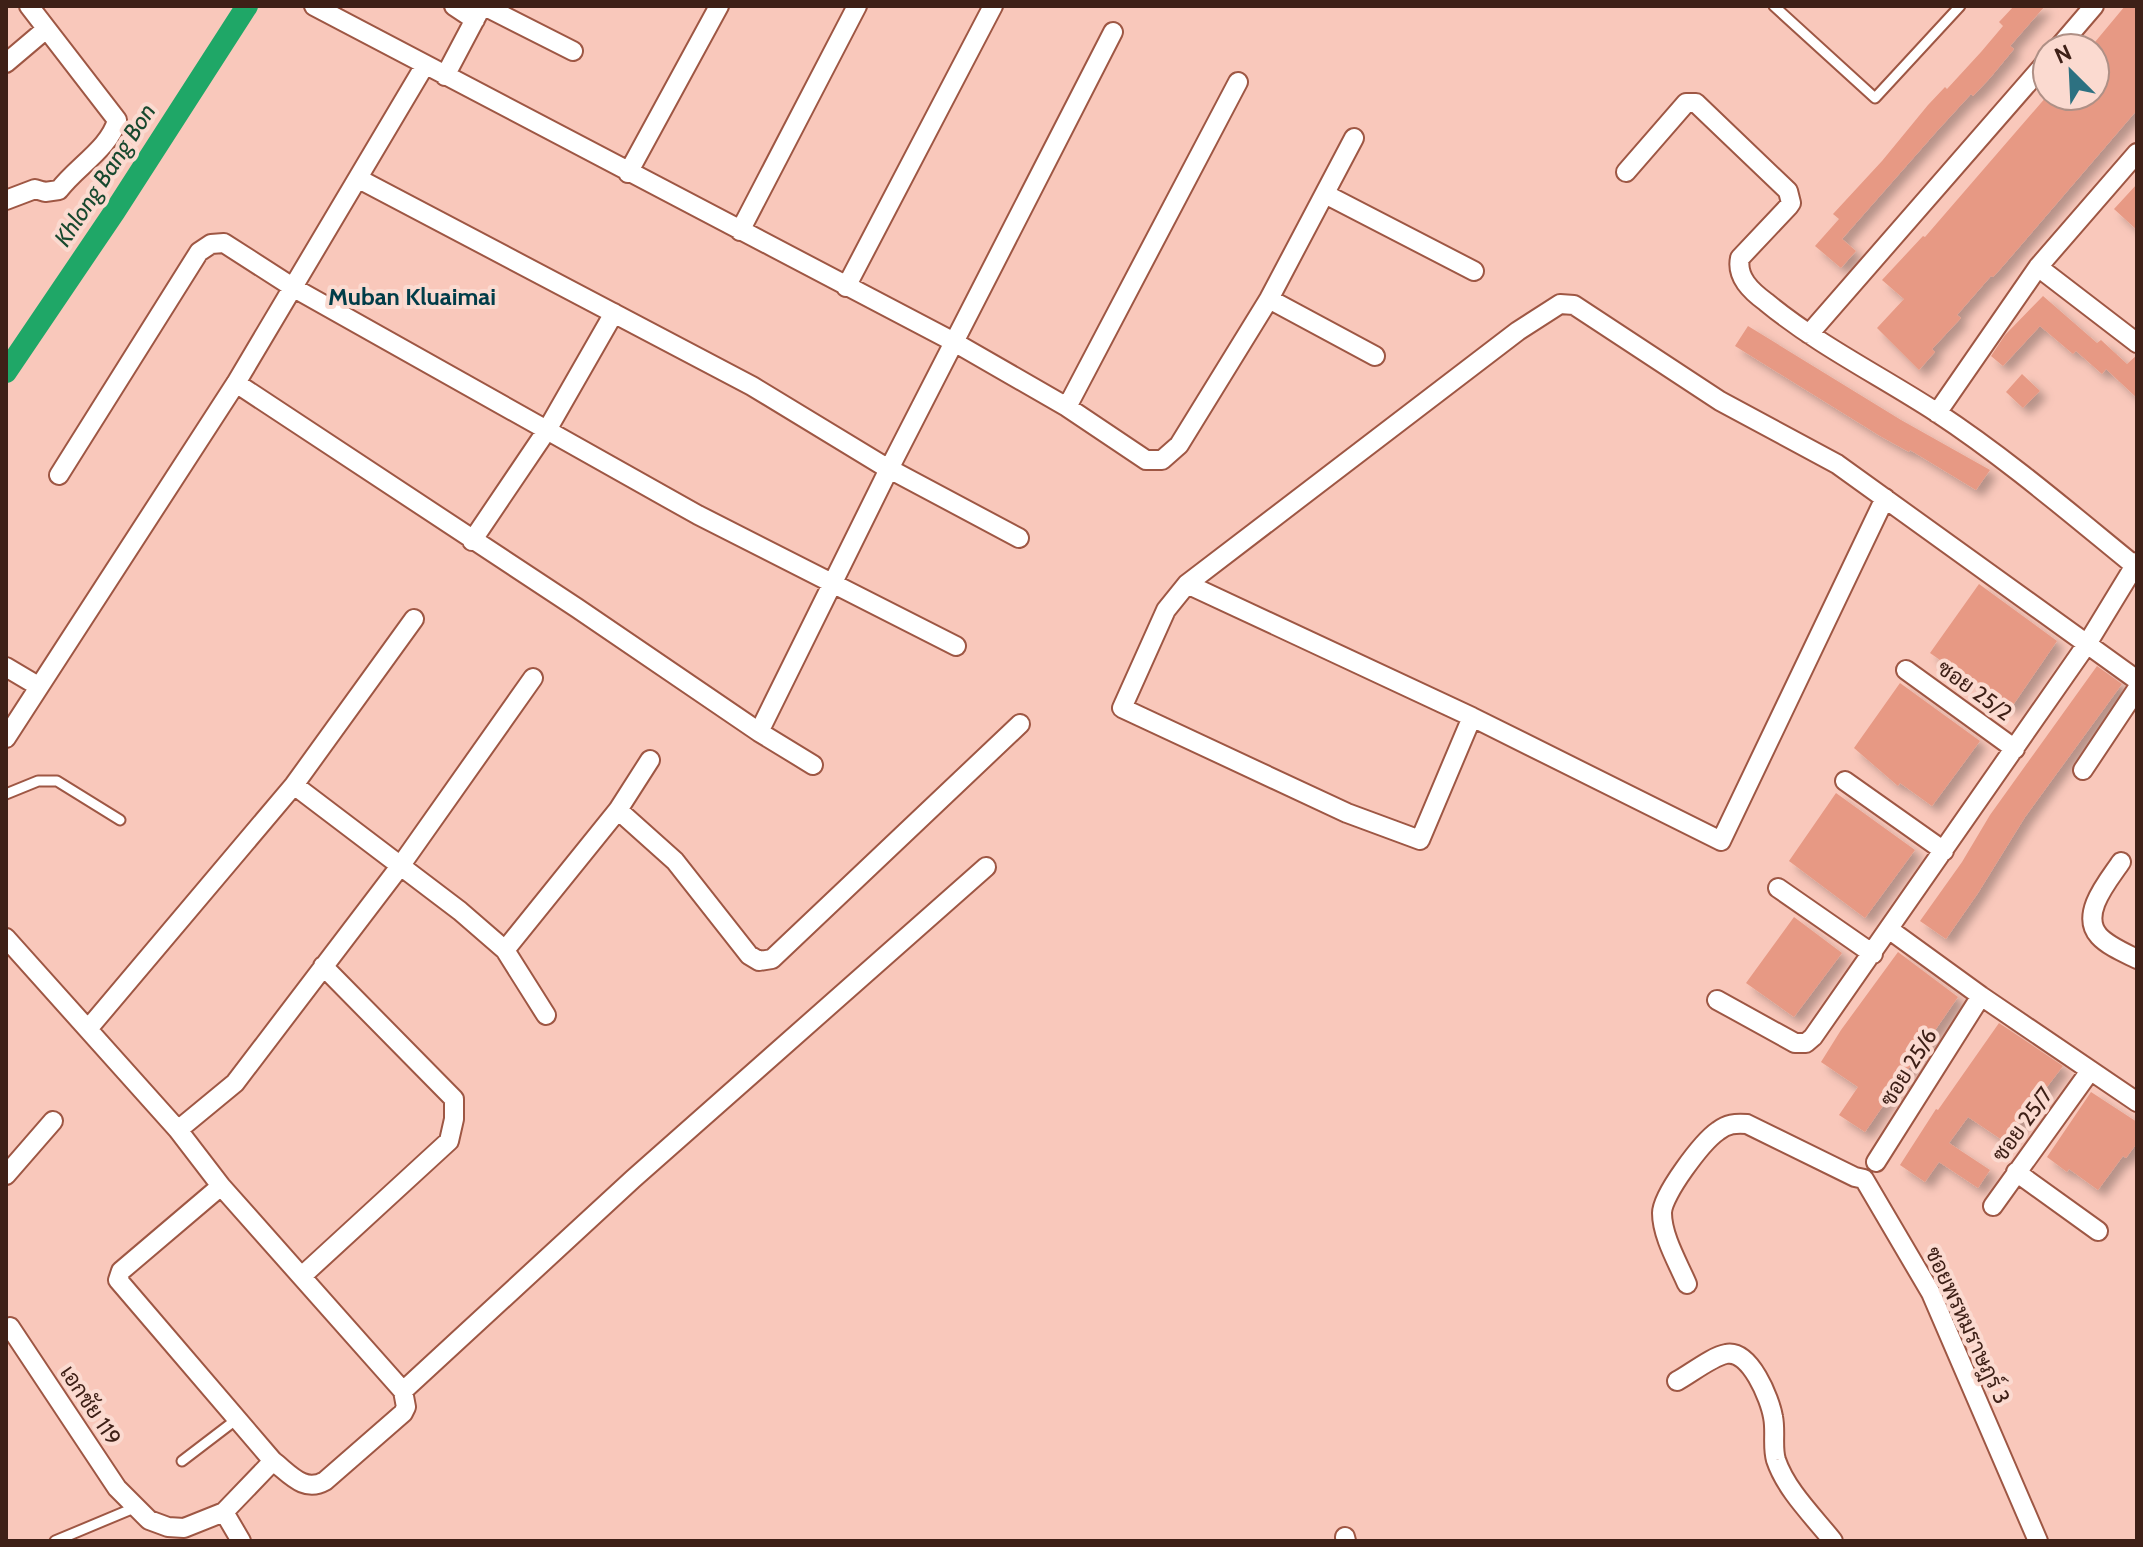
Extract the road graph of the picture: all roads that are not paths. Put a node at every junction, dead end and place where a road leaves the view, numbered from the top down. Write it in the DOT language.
graph roads {
  1 [pos="29,6"];
  2 [pos="314,6"];
  3 [pos="454,6"];
  4 [pos="719,6"];
  5 [pos="857,6"];
  6 [pos="993,6"];
  7 [pos="1960,6"];
  8 [pos="2094,6"];
  9 [pos="1776,7"];
  10 [pos="481,11"];
  11 [pos="45,30"];
  12 [pos="1113,32"];
  13 [pos="2072,32"];
  14 [pos="573,51"];
  15 [pos="6,63"];
  16 [pos="425,65"];
  17 [pos="445,76"];
  18 [pos="2031,79"];
  19 [pos="1238,82"];
  20 [pos="1354,138"];
  21 [pos="2137,153"];
  22 [pos="1626,172"];
  23 [pos="628,173"];
  24 [pos="359,179"];
  25 [pos="1325,194"];
  26 [pos="6,200"];
  27 [pos="740,231"];
  28 [pos="2038,267"];
  29 [pos="1474,271"];
  30 [pos="846,287"];
  31 [pos="294,288"];
  32 [pos="1269,299"];
  33 [pos="614,313"];
  34 [pos="1809,334"];
  35 [pos="954,342"];
  36 [pos="2137,343"];
  37 [pos="1375,356"];
  38 [pos="236,383"];
  39 [pos="1067,407"];
  40 [pos="1937,413"];
  41 [pos="547,430"];
  42 [pos="889,469"];
  43 [pos="59,475"];
  44 [pos="1885,498"];
  45 [pos="1019,538"];
  46 [pos="472,541"];
  47 [pos="2136,564"];
  48 [pos="1187,584"];
  49 [pos="833,586"];
  50 [pos="414,619"];
  51 [pos="2087,644"];
  52 [pos="956,646"];
  53 [pos="6,667"];
  54 [pos="1906,670"];
  55 [pos="533,678"];
  56 [pos="2137,680"];
  57 [pos="38,686"];
  58 [pos="2137,689"];
  59 [pos="1472,717"];
  60 [pos="1020,724"];
  61 [pos="759,732"];
  62 [pos="6,738"];
  63 [pos="2015,749"];
  64 [pos="650,760"];
  65 [pos="813,765"];
  66 [pos="2083,770"];
  67 [pos="1845,781"];
  68 [pos="294,785"];
  69 [pos="6,794"];
  70 [pos="618,810"];
  71 [pos="120,820"];
  72 [pos="1944,851"];
  73 [pos="2121,862"];
  74 [pos="401,865"];
  75 [pos="986,867"];
  76 [pos="1778,888"];
  77 [pos="1890,930"];
  78 [pos="6,938"];
  79 [pos="505,950"];
  80 [pos="1873,954"];
  81 [pos="2137,959"];
  82 [pos="323,966"];
  83 [pos="1981,996"];
  84 [pos="1717,1000"];
  85 [pos="546,1015"];
  86 [pos="88,1029"];
  87 [pos="2090,1071"];
  88 [pos="2137,1102"];
  89 [pos="53,1121"];
  90 [pos="178,1130"];
  91 [pos="1876,1162"];
  92 [pos="2016,1172"];
  93 [pos="6,1175"];
  94 [pos="221,1186"];
  95 [pos="1993,1206"];
  96 [pos="2098,1231"];
  97 [pos="302,1276"];
  98 [pos="1687,1284"];
  99 [pos="10,1327"];
  100 [pos="1677,1381"];
  101 [pos="403,1391"];
  102 [pos="237,1419"];
  103 [pos="182,1461"];
  104 [pos="273,1461"];
  105 [pos="134,1508"];
  106 [pos="224,1512"];
  107 [pos="167,1534"];
  108 [pos="55,1541"];
  109 [pos="241,1541"];
  110 [pos="1833,1541"];
  111 [pos="2038,1541"];
  1 -- 11 [label="street"];
  2 -- 16 [label="street"];
  3 -- 10 [label="street"];
  4 -- 23 [label="street"];
  5 -- 27 [label="street"];
  6 -- 30 [label="street"];
  7 -- 9 [label="lane"];
  8 -- 13 [label="street"];
  10 -- 14 [label="street"];
  10 -- 17 [label="street"];
  11 -- 15 [label="street"];
  11 -- 26 [label="street"];
  12 -- 35 [label="street"];
  16 -- 17 [label="street"];
  16 -- 24 [label="street"];
  17 -- 23 [label="street"];
  18 -- 34 [label="street"];
  19 -- 39 [label="street"];
  20 -- 25 [label="street"];
  21 -- 28 [label="street"];
  22 -- 34 [label="street"];
  23 -- 27 [label="street"];
  24 -- 31 [label="street"];
  24 -- 33 [label="street"];
  25 -- 29 [label="street"];
  25 -- 32 [label="street"];
  27 -- 30 [label="street"];
  28 -- 36 [label="street"];
  28 -- 40 [label="street"];
  30 -- 35 [label="street"];
  31 -- 38 [label="street"];
  31 -- 41 [label="street"];
  31 -- 43 [label="street"];
  32 -- 37 [label="street"];
  32 -- 39 [label="street"];
  33 -- 41 [label="street"];
  33 -- 42 [label="street"];
  34 -- 40 [label="street"];
  35 -- 39 [label="street"];
  35 -- 42 [label="street"];
  38 -- 46 [label="street"];
  38 -- 57 [label="street"];
  40 -- 47 [label="street"];
  41 -- 46 [label="street"];
  41 -- 49 [label="street"];
  42 -- 45 [label="street"];
  42 -- 49 [label="street"];
  44 -- 48 [label="street"];
  44 -- 51 [label="street"];
  44 -- 59 [label="street"];
  46 -- 61 [label="street"];
  47 -- 51 [label="street"];
  48 -- 59 [label="street"];
  48 -- 59 [label="street"];
  49 -- 52 [label="street"];
  49 -- 61 [label="street"];
  50 -- 68 [label="street"];
  51 -- 56 [label="street"];
  51 -- 63 [label="street"];
  53 -- 57 [label="street"];
  54 -- 63 [label="street, ซอย 25/2"];
  55 -- 74 [label="street"];
  57 -- 62 [label="street"];
  58 -- 66 [label="street"];
  60 -- 70 [label="street"];
  61 -- 65 [label="street"];
  63 -- 72 [label="street"];
  64 -- 70 [label="street"];
  67 -- 72 [label="street"];
  68 -- 74 [label="street"];
  68 -- 86 [label="street"];
  69 -- 71 [label="lane"];
  70 -- 79 [label="street"];
  72 -- 77 [label="street"];
  73 -- 81 [label="street"];
  74 -- 79 [label="street"];
  74 -- 82 [label="street"];
  75 -- 101 [label="street"];
  76 -- 80 [label="street"];
  77 -- 80 [label="street"];
  77 -- 83 [label="street"];
  78 -- 86 [label="street"];
  79 -- 85 [label="street"];
  80 -- 84 [label="street"];
  82 -- 90 [label="street"];
  82 -- 97 [label="street"];
  83 -- 87 [label="street"];
  83 -- 91 [label="street, ซอย 25/6"];
  86 -- 90 [label="street"];
  87 -- 88 [label="street"];
  87 -- 92 [label="street, ซอย 25/7"];
  89 -- 93 [label="street"];
  90 -- 94 [label="street"];
  92 -- 95 [label="street, ซอย 25/7"];
  92 -- 96 [label="street"];
  94 -- 97 [label="street"];
  94 -- 102 [label="street"];
  97 -- 101 [label="street"];
  98 -- 111 [label="street, ซอยพรหมราษฎร์ 3"];
  99 -- 105 [label="street, เอกชัย 119"];
  100 -- 110 [label="street"];
  101 -- 104 [label="street"];
  102 -- 103 [label="lane"];
  102 -- 104 [label="street"];
  104 -- 106 [label="street"];
  105 -- 107 [label="street"];
  105 -- 108 [label="lane"];
  106 -- 107 [label="street"];
  106 -- 109 [label="street"];
}
